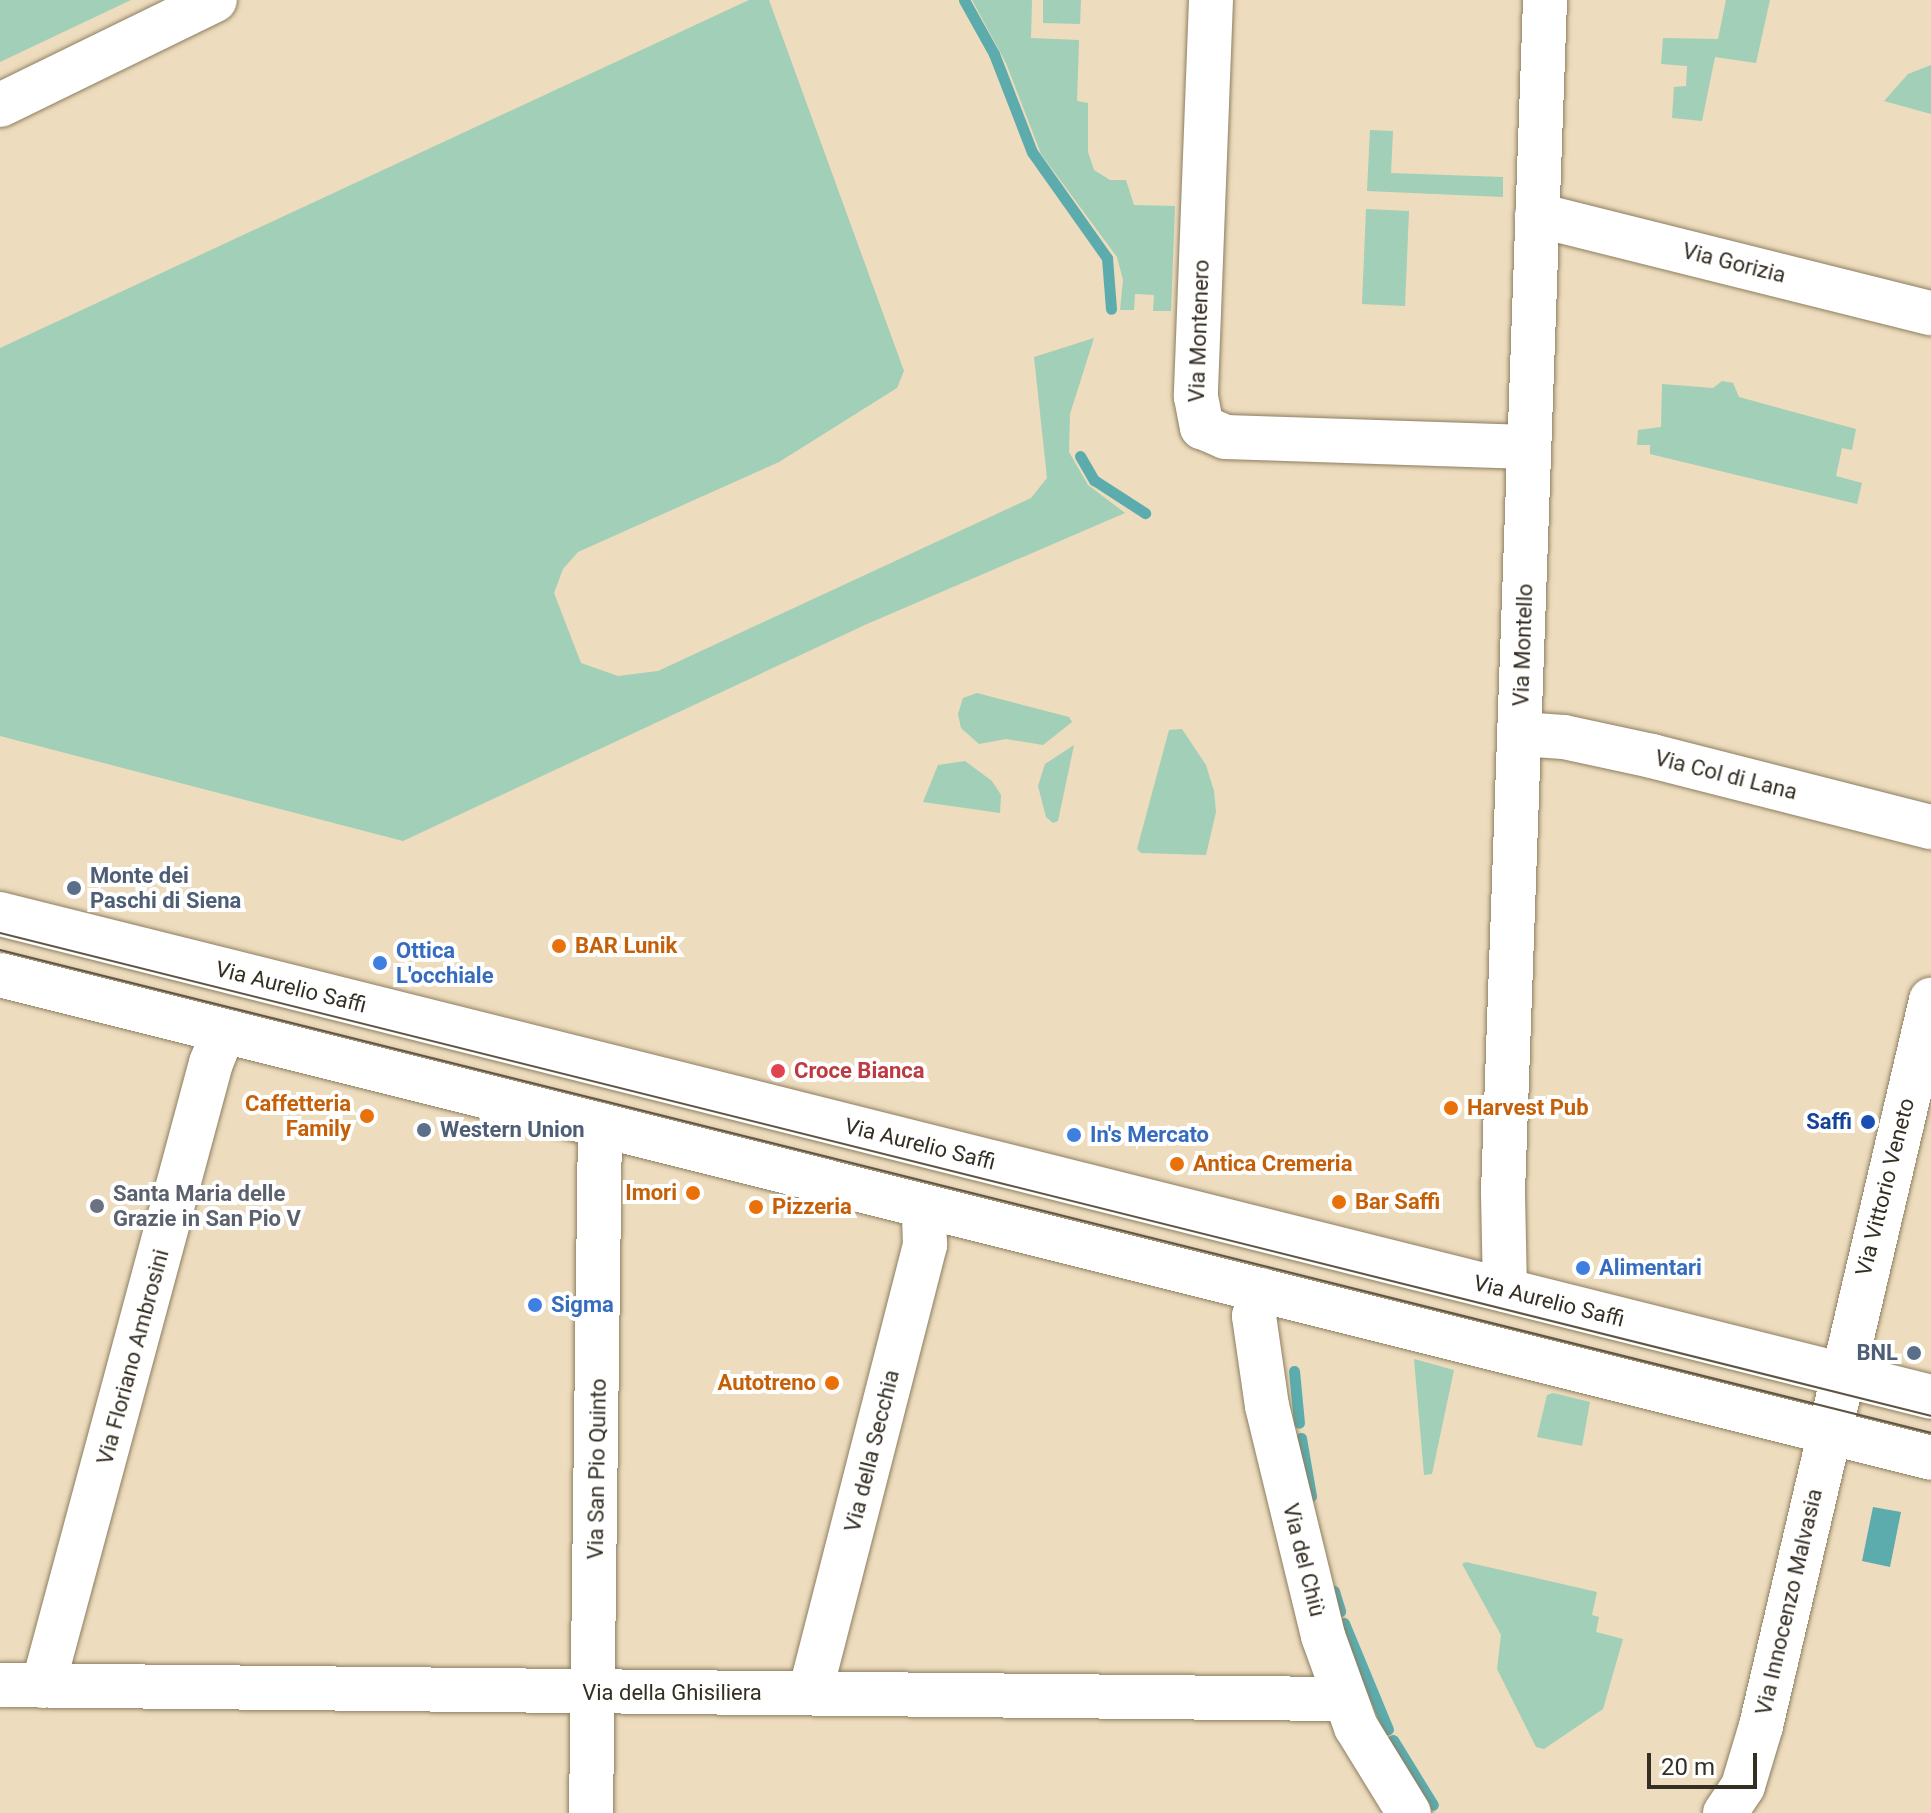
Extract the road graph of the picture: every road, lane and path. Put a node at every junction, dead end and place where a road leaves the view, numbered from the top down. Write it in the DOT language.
graph roads {
  1 [pos="215,0"];
  2 [pos="1211,0"];
  3 [pos="1545,0"];
  4 [pos="0,105"];
  5 [pos="1537,215"];
  6 [pos="1931,313"];
  7 [pos="1529,447"];
  8 [pos="1520,734"];
  9 [pos="1931,827"];
  10 [pos="0,914"];
  11 [pos="0,975"];
  12 [pos="1931,1000"];
  13 [pos="231,1033"];
  14 [pos="600,1125"];
  15 [pos="924,1208"];
  16 [pos="1261,1290"];
  17 [pos="1505,1290"];
  18 [pos="1840,1374"];
  19 [pos="1931,1397"];
  20 [pos="1828,1432"];
  21 [pos="1931,1458"];
  22 [pos="0,1685"];
  23 [pos="43,1686"];
  24 [pos="593,1693"];
  25 [pos="810,1693"];
  26 [pos="1344,1699"];
  27 [pos="591,1813"];
  28 [pos="1409,1813"];
  29 [pos="1725,1813"];
  1 -- 4 [label="street"];
  2 -- 7 [label="street, Via Montenero"];
  3 -- 5 [label="street, Via Montello"];
  5 -- 6 [label="street, Via Gorizia"];
  5 -- 7 [label="street, Via Montello"];
  7 -- 8 [label="street, Via Montello"];
  8 -- 9 [label="street, Via Col di Lana"];
  8 -- 17 [label="street, Via Montello"];
  10 -- 17 [label="street, Via Aurelio Saffi"];
  11 -- 13 [label="street"];
  12 -- 18 [label="street, Via Vittorio Veneto"];
  13 -- 14 [label="street"];
  13 -- 23 [label="street, Via Floriano Ambrosini"];
  14 -- 15 [label="street"];
  14 -- 24 [label="street, Via San Pio Quinto"];
  15 -- 16 [label="street"];
  15 -- 25 [label="street, Via della Secchia"];
  16 -- 20 [label="street"];
  16 -- 26 [label="street, Via del Chiù"];
  17 -- 18 [label="street, Via Aurelio Saffi"];
  18 -- 19 [label="street, Via Aurelio Saffi"];
  18 -- 20 [label="street"];
  20 -- 21 [label="street"];
  20 -- 29 [label="street, Via Innocenzo Malvasia"];
  22 -- 23 [label="street, Via della Ghisiliera"];
  23 -- 24 [label="street, Via della Ghisiliera"];
  24 -- 25 [label="street, Via della Ghisiliera"];
  24 -- 27 [label="street, Via San Pio Quinto"];
  25 -- 26 [label="street, Via della Ghisiliera"];
  26 -- 28 [label="street, Via del Chiù"];
}
